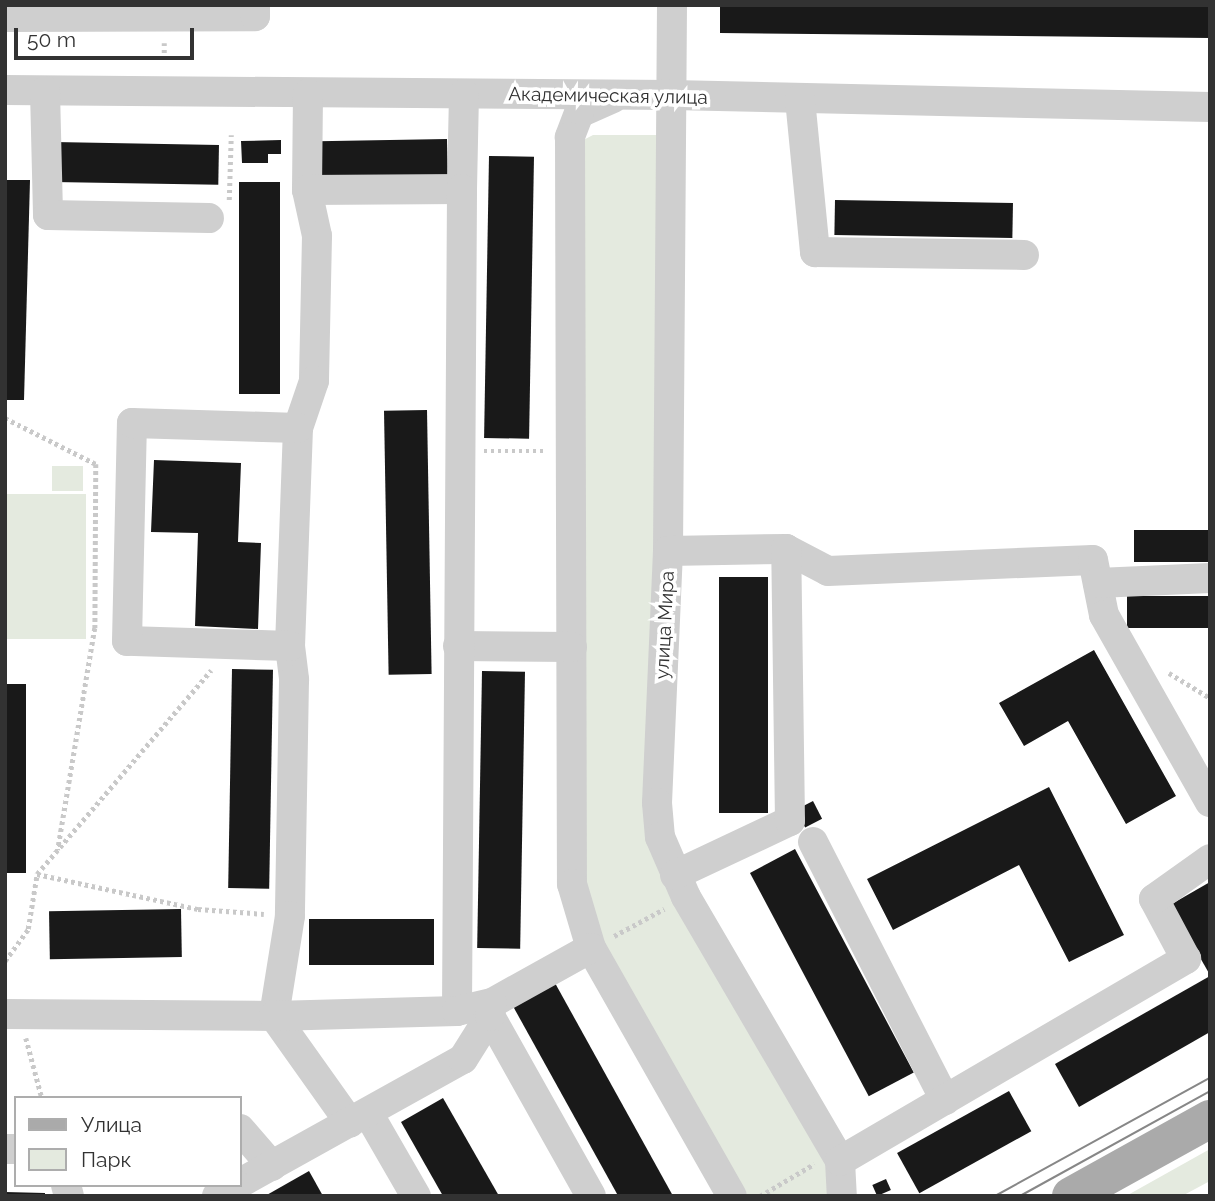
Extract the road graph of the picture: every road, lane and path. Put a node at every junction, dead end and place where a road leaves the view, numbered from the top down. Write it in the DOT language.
graph roads {
  1 [pos="255,5"];
  2 [pos="672,5"];
  3 [pos="5,17"];
  4 [pos="5,90"];
  5 [pos="46,91"];
  6 [pos="308,94"];
  7 [pos="464,94"];
  8 [pos="672,95"];
  9 [pos="620,96"];
  10 [pos="800,99"];
  11 [pos="1210,107"];
  12 [pos="231,135"];
  13 [pos="307,190"];
  14 [pos="462,190"];
  15 [pos="209,218"];
  16 [pos="1024,255"];
  17 [pos="5,418"];
  18 [pos="298,428"];
  19 [pos="462,451"];
  20 [pos="544,451"];
  21 [pos="786,549"];
  22 [pos="668,551"];
  23 [pos="1210,578"];
  24 [pos="1098,583"];
  25 [pos="290,646"];
  26 [pos="458,646"];
  27 [pos="572,647"];
  28 [pos="218,661"];
  29 [pos="1210,802"];
  30 [pos="813,842"];
  31 [pos="58,850"];
  32 [pos="1210,859"];
  33 [pos="37,874"];
  34 [pos="681,886"];
  35 [pos="290,916"];
  36 [pos="591,948"];
  37 [pos="5,961"];
  38 [pos="491,1010"];
  39 [pos="457,1011"];
  40 [pos="12,1014"];
  41 [pos="274,1016"];
  42 [pos="41,1096"];
  43 [pos="945,1100"];
  44 [pos="359,1118"];
  45 [pos="1210,1119"];
  46 [pos="242,1131"];
  47 [pos="840,1161"];
  48 [pos="272,1166"];
  49 [pos="242,1184"];
  50 [pos="416,1196"];
  51 [pos="591,1196"];
  52 [pos="732,1196"];
  53 [pos="842,1196"];
  54 [pos="1071,1196"];
  1 -- 3 [label="street"];
  2 -- 8 [label="street, улица Мира"];
  4 -- 5 [label="street, Академическая улица"];
  5 -- 6 [label="street, Академическая улица"];
  5 -- 15 [label="street"];
  6 -- 7 [label="street, Академическая улица"];
  6 -- 13 [label="street"];
  7 -- 9 [label="street, Академическая улица"];
  7 -- 14 [label="street"];
  8 -- 9 [label="street, Академическая улица"];
  8 -- 10 [label="street, Академическая улица"];
  8 -- 22 [label="street, улица Мира"];
  9 -- 27 [label="street"];
  10 -- 11 [label="street, Академическая улица"];
  10 -- 16 [label="street"];
  12 -- 15 [label="path"];
  13 -- 14 [label="street"];
  13 -- 18 [label="street"];
  14 -- 19 [label="street"];
  17 -- 31 [label="path"];
  18 -- 25 [label="street"];
  18 -- 25 [label="street"];
  19 -- 20 [label="path"];
  19 -- 26 [label="street"];
  21 -- 22 [label="street"];
  21 -- 24 [label="street"];
  21 -- 34 [label="street"];
  22 -- 34 [label="street, улица Мира"];
  23 -- 24 [label="street"];
  24 -- 29 [label="street"];
  25 -- 35 [label="street"];
  26 -- 27 [label="street"];
  26 -- 39 [label="street"];
  27 -- 36 [label="street"];
  28 -- 31 [label="path"];
  30 -- 43 [label="street"];
  31 -- 33 [label="path"];
  32 -- 43 [label="street"];
  33 -- 35 [label="path"];
  33 -- 37 [label="path"];
  34 -- 36 [label="path"];
  34 -- 47 [label="street, улица Мира"];
  35 -- 41 [label="street"];
  36 -- 38 [label="street"];
  36 -- 52 [label="street"];
  38 -- 39 [label="street"];
  38 -- 44 [label="street"];
  38 -- 51 [label="street"];
  39 -- 41 [label="street"];
  40 -- 41 [label="street"];
  40 -- 42 [label="path"];
  41 -- 44 [label="street"];
  43 -- 47 [label="street"];
  44 -- 48 [label="street"];
  44 -- 50 [label="street"];
  45 -- 54 [label="main road"];
  46 -- 48 [label="street"];
  47 -- 53 [label="street, улица Мира"];
  48 -- 49 [label="street"];
}
